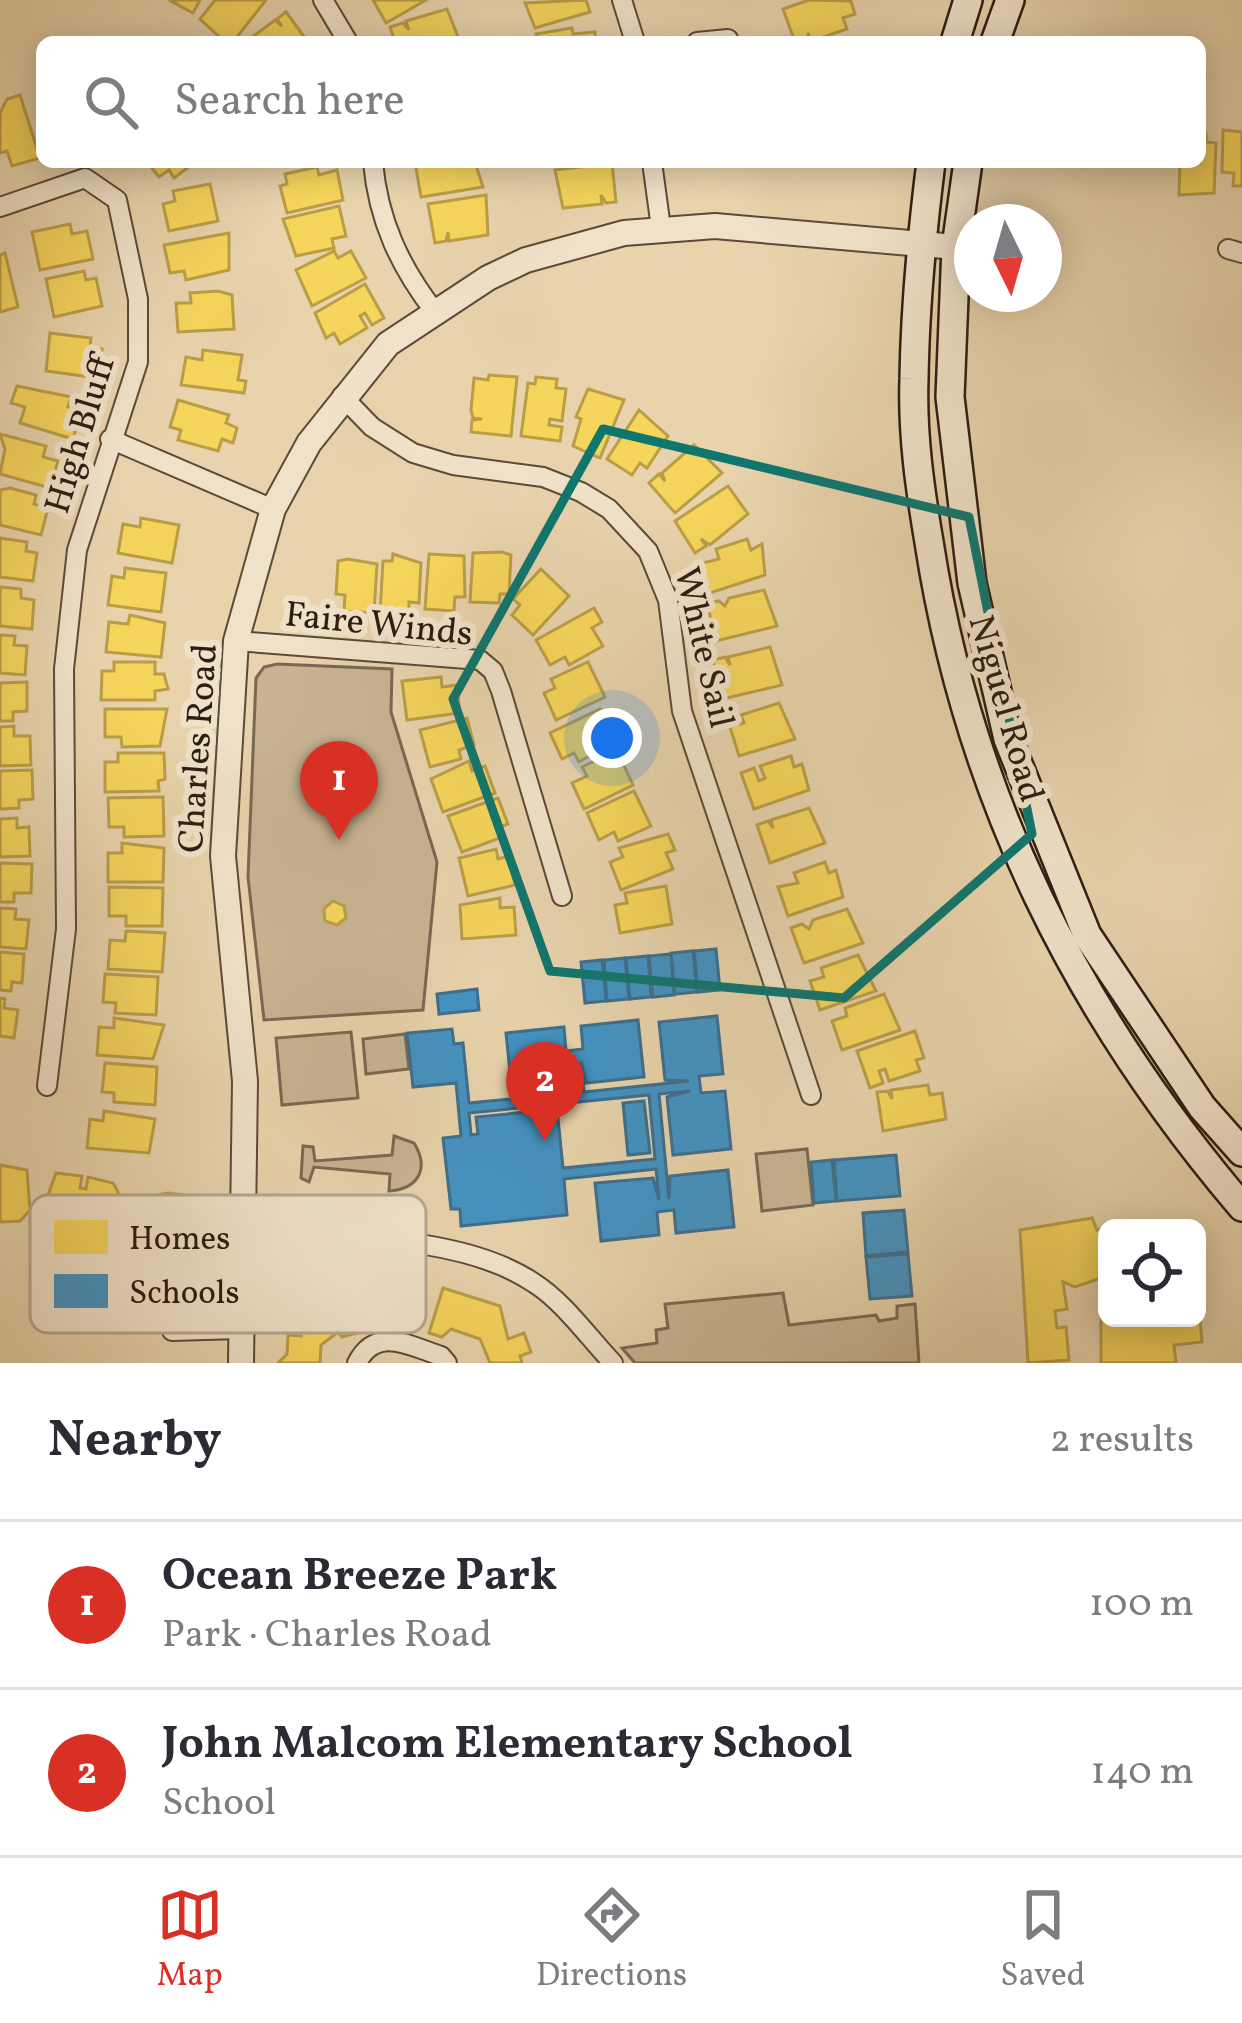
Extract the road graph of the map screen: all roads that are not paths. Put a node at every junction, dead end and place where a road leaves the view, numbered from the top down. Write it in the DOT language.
graph roads {
  1 [pos="322,0"];
  2 [pos="622,0"];
  3 [pos="968,0"];
  4 [pos="1010,0"];
  5 [pos="344,36"];
  6 [pos="633,36"];
  7 [pos="957,36"];
  8 [pos="997,36"];
  9 [pos="374,168"];
  10 [pos="653,168"];
  11 [pos="930,168"];
  12 [pos="967,168"];
  13 [pos="962,204"];
  14 [pos="0,208"];
  15 [pos="662,228"];
  16 [pos="921,244"];
  17 [pos="954,247"];
  18 [pos="954,297"];
  19 [pos="436,312"];
  20 [pos="342,396"];
  21 [pos="110,439"];
  22 [pos="273,509"];
  23 [pos="236,641"];
  24 [pos="562,896"];
  25 [pos="47,1087"];
  26 [pos="812,1095"];
  27 [pos="1242,1152"];
  28 [pos="251,1195"];
  29 [pos="1242,1207"];
  30 [pos="426,1247"];
  31 [pos="240,1333"];
  32 [pos="241,1363"];
  33 [pos="357,1363"];
  34 [pos="447,1363"];
  35 [pos="613,1363"];
  1 -- 5 [label="street"];
  2 -- 6 [label="street"];
  3 -- 7 [label="main road"];
  4 -- 8 [label="main road"];
  9 -- 19 [label="street"];
  10 -- 15 [label="street"];
  11 -- 16 [label="main road, Niguel Road"];
  12 -- 13 [label="main road, Niguel Road"];
  14 -- 21 [label="street, High Bluff"];
  15 -- 16 [label="street, Charles Road"];
  15 -- 19 [label="street, Charles Road"];
  16 -- 17 [label="street, Charles Road"];
  16 -- 29 [label="main road, Niguel Road"];
  18 -- 27 [label="main road, Niguel Road"];
  19 -- 20 [label="street, Charles Road"];
  20 -- 22 [label="street, Charles Road"];
  20 -- 26 [label="street, White Sail"];
  21 -- 22 [label="street"];
  21 -- 25 [label="street, High Bluff"];
  22 -- 23 [label="street, Charles Road"];
  23 -- 24 [label="street, Faire Winds"];
  23 -- 28 [label="street, Charles Road"];
  30 -- 35 [label="street"];
  31 -- 32 [label="street, Charles Road"];
  33 -- 34 [label="street"];
}
